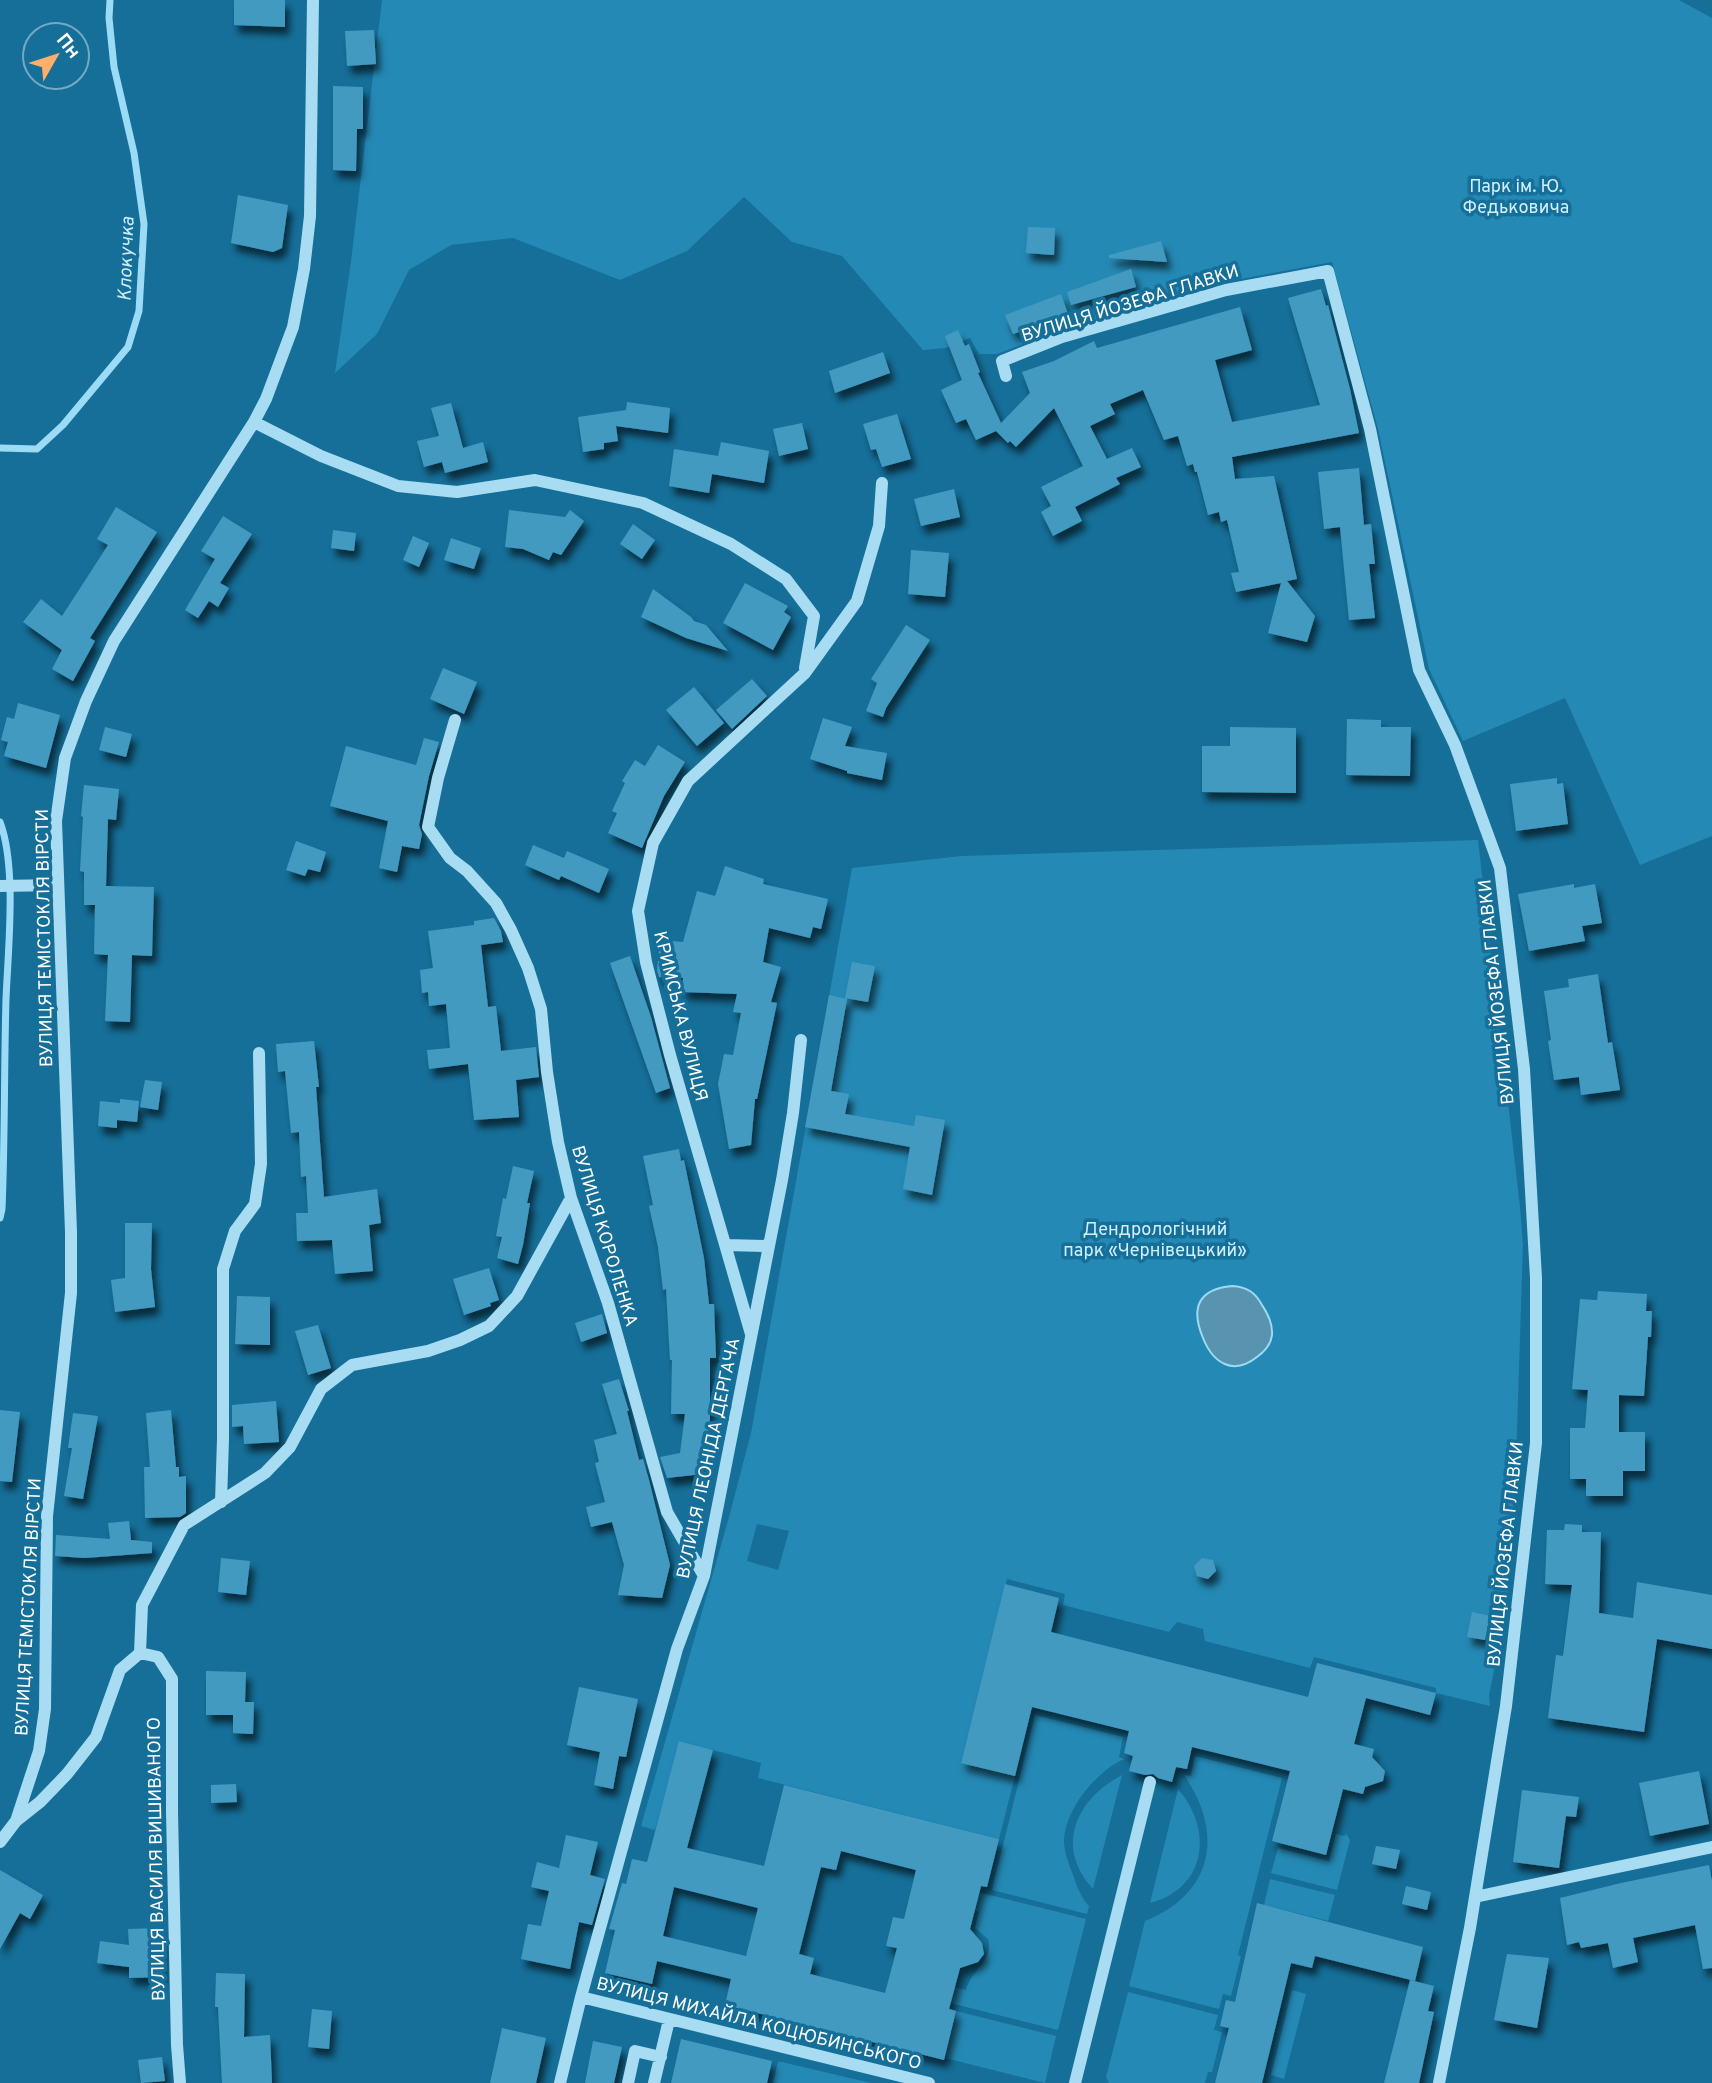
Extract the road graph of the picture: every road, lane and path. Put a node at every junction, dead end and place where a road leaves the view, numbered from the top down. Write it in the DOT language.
graph roads {
  1 [pos="313,0"];
  2 [pos="1006,376"];
  3 [pos="254,422"];
  4 [pos="882,483"];
  5 [pos="805,673"];
  6 [pos="455,720"];
  7 [pos="58,885"];
  8 [pos="0,886"];
  9 [pos="801,1040"];
  10 [pos="259,1053"];
  11 [pos="571,1198"];
  12 [pos="726,1245"];
  13 [pos="769,1246"];
  14 [pos="751,1336"];
  15 [pos="221,1502"];
  16 [pos="704,1576"];
  17 [pos="140,1653"];
  18 [pos="1150,1782"];
  19 [pos="16,1821"];
  20 [pos="0,1842"];
  21 [pos="1712,1847"];
  22 [pos="1475,1897"];
  23 [pos="581,1997"];
  24 [pos="669,2020"];
  25 [pos="661,2057"];
  26 [pos="180,2083"];
  27 [pos="560,2083"];
  28 [pos="628,2083"];
  29 [pos="654,2083"];
  30 [pos="929,2083"];
  31 [pos="1075,2083"];
  32 [pos="1439,2083"];
  1 -- 3 [label="street, ВУЛИЦЯ ТЕМІСТОКЛЯ ВІРСТИ"];
  2 -- 22 [label="street, ВУЛИЦЯ ЙОЗЕФА ГЛАВКИ"];
  3 -- 5 [label="street"];
  3 -- 7 [label="street, ВУЛИЦЯ ТЕМІСТОКЛЯ ВІРСТИ"];
  4 -- 5 [label="street, КРИМСЬКА ВУЛИЦЯ"];
  5 -- 12 [label="street, КРИМСЬКА ВУЛИЦЯ"];
  6 -- 11 [label="street, ВУЛИЦЯ КОРОЛЕНКА"];
  7 -- 8 [label="street"];
  7 -- 19 [label="street, ВУЛИЦЯ ТЕМІСТОКЛЯ ВІРСТИ"];
  9 -- 13 [label="street, ВУЛИЦЯ ЛЕОНІДА ДЕРГАЧА"];
  10 -- 15 [label="street"];
  11 -- 15 [label="street"];
  11 -- 16 [label="street, ВУЛИЦЯ КОРОЛЕНКА"];
  12 -- 13 [label="street"];
  12 -- 14 [label="street, КРИМСЬКА ВУЛИЦЯ"];
  13 -- 14 [label="street, ВУЛИЦЯ ЛЕОНІДА ДЕРГАЧА"];
  14 -- 16 [label="street, ВУЛИЦЯ ЛЕОНІДА ДЕРГАЧА"];
  15 -- 17 [label="street"];
  16 -- 23 [label="street, ВУЛИЦЯ ЛЕОНІДА ДЕРГАЧА"];
  17 -- 19 [label="street"];
  17 -- 26 [label="street, ВУЛИЦЯ ВАСИЛЯ ВИШИВАНОГО"];
  18 -- 31 [label="street"];
  19 -- 20 [label="street, ВУЛИЦЯ ТЕМІСТОКЛЯ ВІРСТИ"];
  21 -- 22 [label="street"];
  22 -- 32 [label="street, ВУЛИЦЯ ЙОЗЕФА ГЛАВКИ"];
  23 -- 24 [label="street, ВУЛИЦЯ МИХАЙЛА КОЦЮБИНСЬКОГО"];
  23 -- 27 [label="street, ВУЛИЦЯ ЛЕОНІДА ДЕРГАЧА"];
  24 -- 25 [label="street"];
  24 -- 30 [label="street, ВУЛИЦЯ МИХАЙЛА КОЦЮБИНСЬКОГО"];
  25 -- 28 [label="street"];
  25 -- 29 [label="street"];
}
